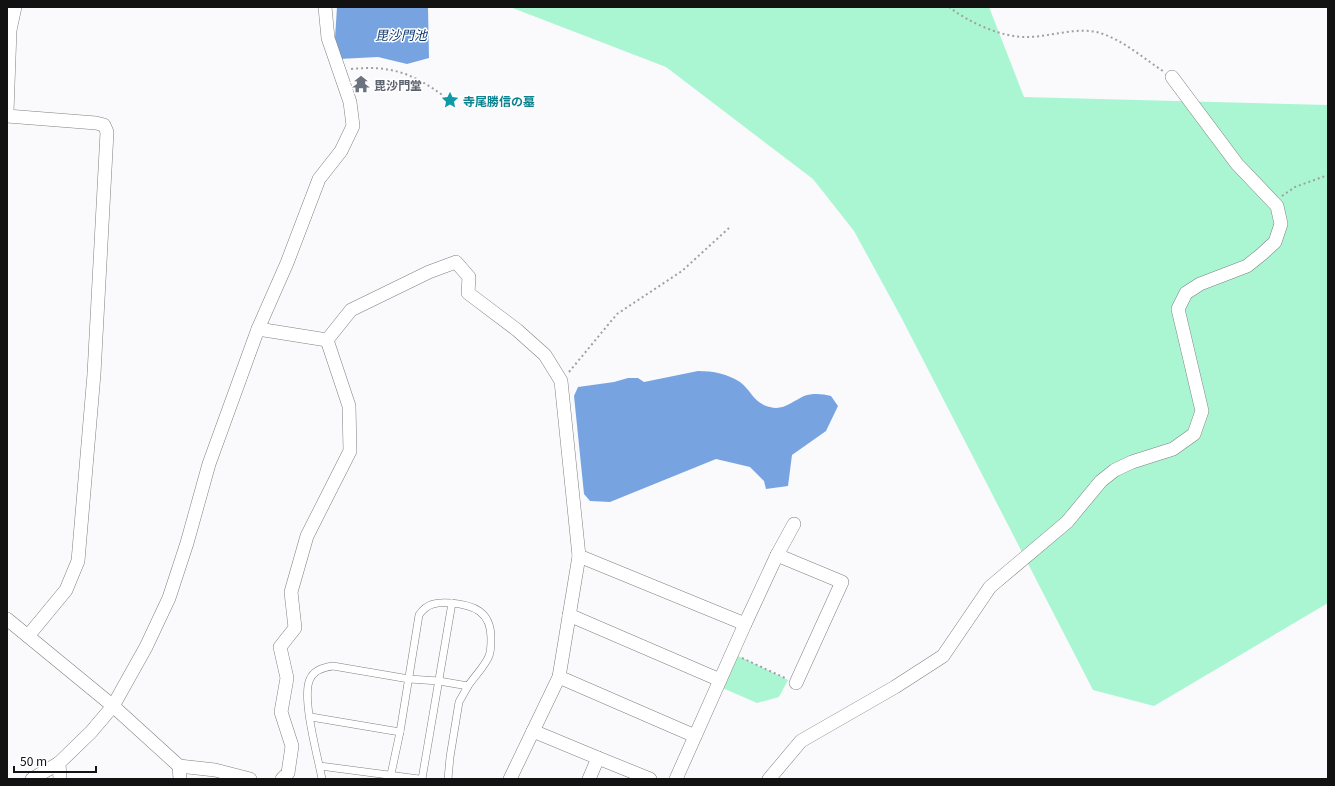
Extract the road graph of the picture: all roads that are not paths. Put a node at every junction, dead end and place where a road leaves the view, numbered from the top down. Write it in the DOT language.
graph roads {
  1 [pos="16,7"];
  2 [pos="326,7"];
  3 [pos="1172,77"];
  4 [pos="7,112"];
  5 [pos="7,116"];
  6 [pos="258,330"];
  7 [pos="327,340"];
  8 [pos="794,524"];
  9 [pos="777,555"];
  10 [pos="579,556"];
  11 [pos="452,603"];
  12 [pos="569,615"];
  13 [pos="7,619"];
  14 [pos="745,624"];
  15 [pos="28,636"];
  16 [pos="559,677"];
  17 [pos="409,679"];
  18 [pos="720,680"];
  19 [pos="439,681"];
  20 [pos="796,684"];
  21 [pos="468,686"];
  22 [pos="113,706"];
  23 [pos="311,717"];
  24 [pos="533,731"];
  25 [pos="400,732"];
  26 [pos="695,736"];
  27 [pos="598,758"];
  28 [pos="59,763"];
  29 [pos="179,766"];
  30 [pos="320,766"];
  31 [pos="390,777"];
  32 [pos="32,779"];
  33 [pos="60,779"];
  34 [pos="180,779"];
  35 [pos="250,779"];
  36 [pos="282,779"];
  37 [pos="322,779"];
  38 [pos="420,779"];
  39 [pos="448,779"];
  40 [pos="510,779"];
  41 [pos="589,779"];
  42 [pos="650,779"];
  43 [pos="676,779"];
  44 [pos="769,779"];
  1 -- 4 [label="street"];
  2 -- 6 [label="street"];
  3 -- 44 [label="street"];
  5 -- 15 [label="street"];
  6 -- 7 [label="street"];
  6 -- 22 [label="street"];
  7 -- 10 [label="street"];
  7 -- 36 [label="street"];
  8 -- 9 [label="street"];
  9 -- 14 [label="street"];
  9 -- 20 [label="street"];
  10 -- 12 [label="street"];
  10 -- 14 [label="street"];
  11 -- 17 [label="lane"];
  11 -- 19 [label="lane"];
  11 -- 21 [label="lane"];
  12 -- 16 [label="street"];
  12 -- 18 [label="street"];
  13 -- 15 [label="street"];
  14 -- 18 [label="street"];
  15 -- 22 [label="street"];
  16 -- 24 [label="street"];
  16 -- 26 [label="street"];
  17 -- 19 [label="lane"];
  17 -- 23 [label="lane"];
  17 -- 25 [label="lane"];
  18 -- 26 [label="street"];
  19 -- 21 [label="lane"];
  19 -- 38 [label="lane"];
  21 -- 39 [label="lane"];
  22 -- 28 [label="street"];
  22 -- 29 [label="street"];
  23 -- 25 [label="lane"];
  23 -- 30 [label="lane"];
  24 -- 27 [label="street"];
  24 -- 40 [label="street"];
  25 -- 31 [label="lane"];
  26 -- 43 [label="street"];
  27 -- 41 [label="street"];
  27 -- 42 [label="street"];
  28 -- 32 [label="street"];
  28 -- 33 [label="street"];
  29 -- 34 [label="street"];
  29 -- 35 [label="street"];
  30 -- 31 [label="lane"];
  30 -- 37 [label="lane"];
  31 -- 38 [label="lane"];
}
